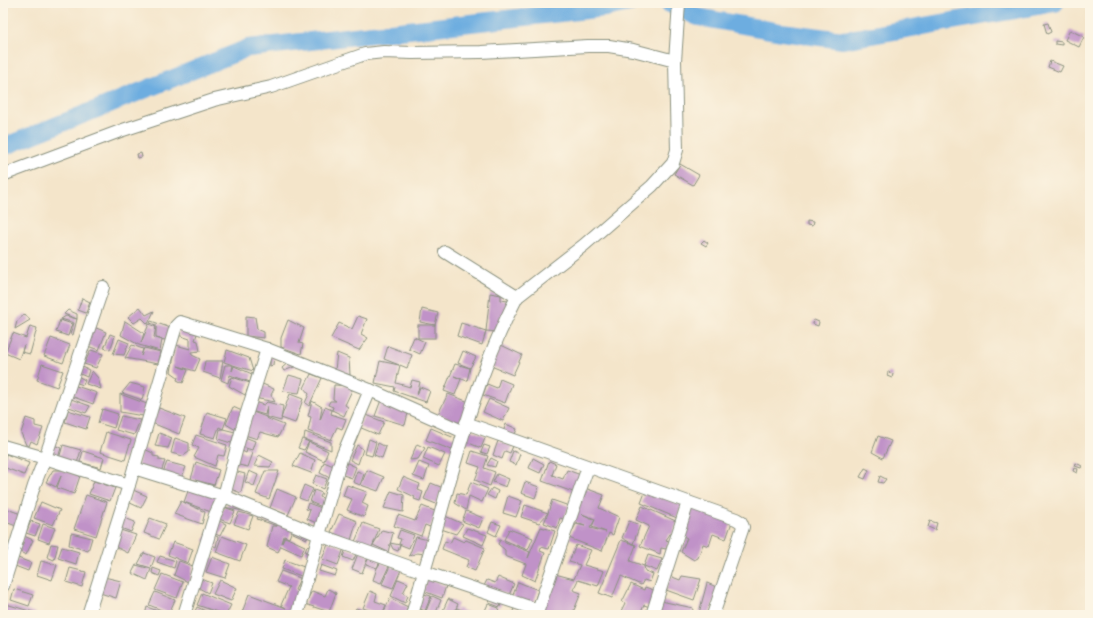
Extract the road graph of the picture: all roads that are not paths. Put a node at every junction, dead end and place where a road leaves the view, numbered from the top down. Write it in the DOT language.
graph roads {
  1 [pos="679,3"];
  2 [pos="675,61"];
  3 [pos="3,175"];
  4 [pos="445,252"];
  5 [pos="103,287"];
  6 [pos="517,297"];
  7 [pos="267,349"];
  8 [pos="370,390"];
  9 [pos="465,427"];
  10 [pos="3,446"];
  11 [pos="44,458"];
  12 [pos="588,467"];
  13 [pos="134,468"];
  14 [pos="129,485"];
  15 [pos="224,496"];
  16 [pos="688,502"];
  17 [pos="319,535"];
  18 [pos="424,572"];
  19 [pos="3,586"];
  20 [pos="538,612"];
  21 [pos="88,615"];
  22 [pos="184,615"];
  23 [pos="297,615"];
  24 [pos="412,615"];
  25 [pos="652,615"];
  26 [pos="713,615"];
  1 -- 2 [label="street"];
  2 -- 3 [label="street"];
  2 -- 6 [label="street"];
  4 -- 6 [label="street"];
  5 -- 11 [label="street"];
  6 -- 9 [label="street"];
  7 -- 8 [label="street"];
  7 -- 13 [label="street"];
  7 -- 15 [label="street"];
  8 -- 9 [label="street"];
  8 -- 17 [label="street"];
  9 -- 12 [label="street"];
  9 -- 18 [label="street"];
  10 -- 11 [label="street"];
  11 -- 14 [label="street"];
  11 -- 19 [label="street"];
  12 -- 16 [label="street"];
  12 -- 20 [label="street"];
  13 -- 14 [label="street"];
  13 -- 15 [label="street"];
  14 -- 21 [label="street"];
  15 -- 17 [label="street"];
  15 -- 22 [label="street"];
  16 -- 25 [label="street"];
  16 -- 26 [label="street"];
  17 -- 18 [label="street"];
  17 -- 23 [label="street"];
  18 -- 20 [label="street"];
  18 -- 24 [label="street"];
}
